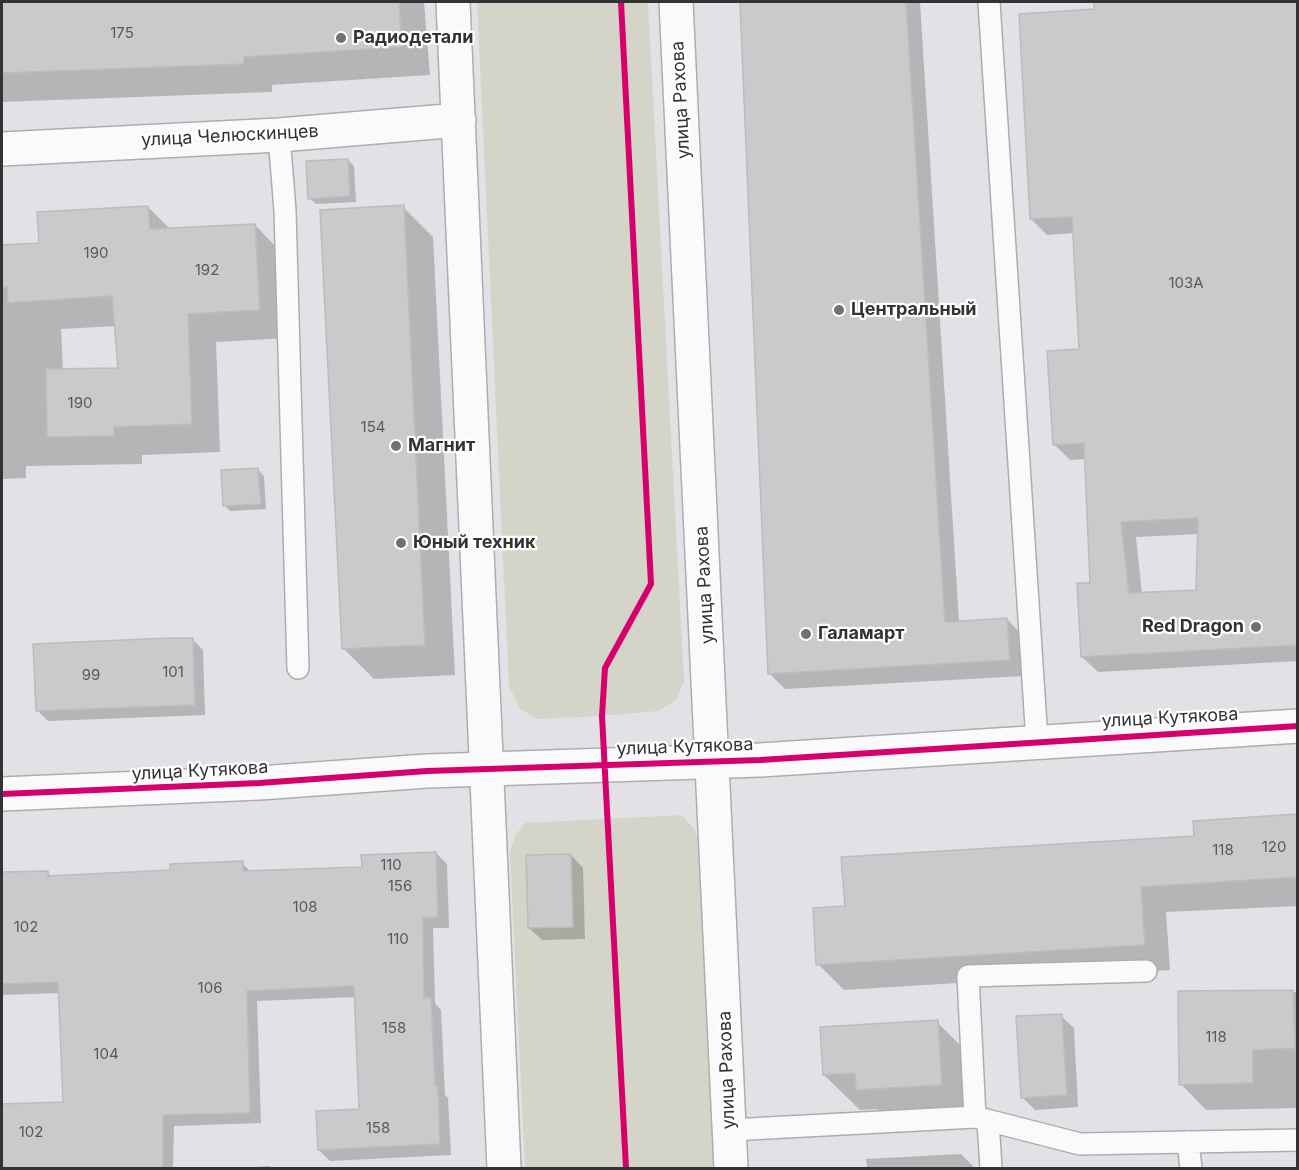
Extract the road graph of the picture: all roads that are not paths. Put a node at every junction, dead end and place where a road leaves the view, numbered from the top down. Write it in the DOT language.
graph roads {
  1 [pos="453,2"];
  2 [pos="676,2"];
  3 [pos="989,2"];
  4 [pos="459,120"];
  5 [pos="279,135"];
  6 [pos="2,149"];
  7 [pos="298,668"];
  8 [pos="1298,726"];
  9 [pos="1037,741"];
  10 [pos="712,762"];
  11 [pos="486,769"];
  12 [pos="2,794"];
  13 [pos="1146,971"];
  14 [pos="981,1119"];
  15 [pos="730,1130"];
  16 [pos="1298,1140"];
  17 [pos="1188,1142"];
  18 [pos="504,1168"];
  19 [pos="731,1168"];
  20 [pos="991,1168"];
  21 [pos="1191,1168"];
  1 -- 4 [label="street"];
  2 -- 10 [label="street, улица Рахова"];
  3 -- 9 [label="lane"];
  4 -- 5 [label="street, улица Челюскинцев"];
  4 -- 11 [label="street"];
  5 -- 6 [label="street, улица Челюскинцев"];
  5 -- 7 [label="lane"];
  8 -- 9 [label="street, улица Кутякова"];
  9 -- 10 [label="street, улица Кутякова"];
  10 -- 11 [label="street, улица Кутякова"];
  10 -- 15 [label="street, улица Рахова"];
  11 -- 12 [label="street, улица Кутякова"];
  11 -- 18 [label="street"];
  13 -- 14 [label="lane"];
  14 -- 15 [label="lane"];
  14 -- 17 [label="lane"];
  14 -- 20 [label="lane"];
  15 -- 19 [label="street, улица Рахова"];
  16 -- 17 [label="lane"];
  17 -- 21 [label="lane"];
}
